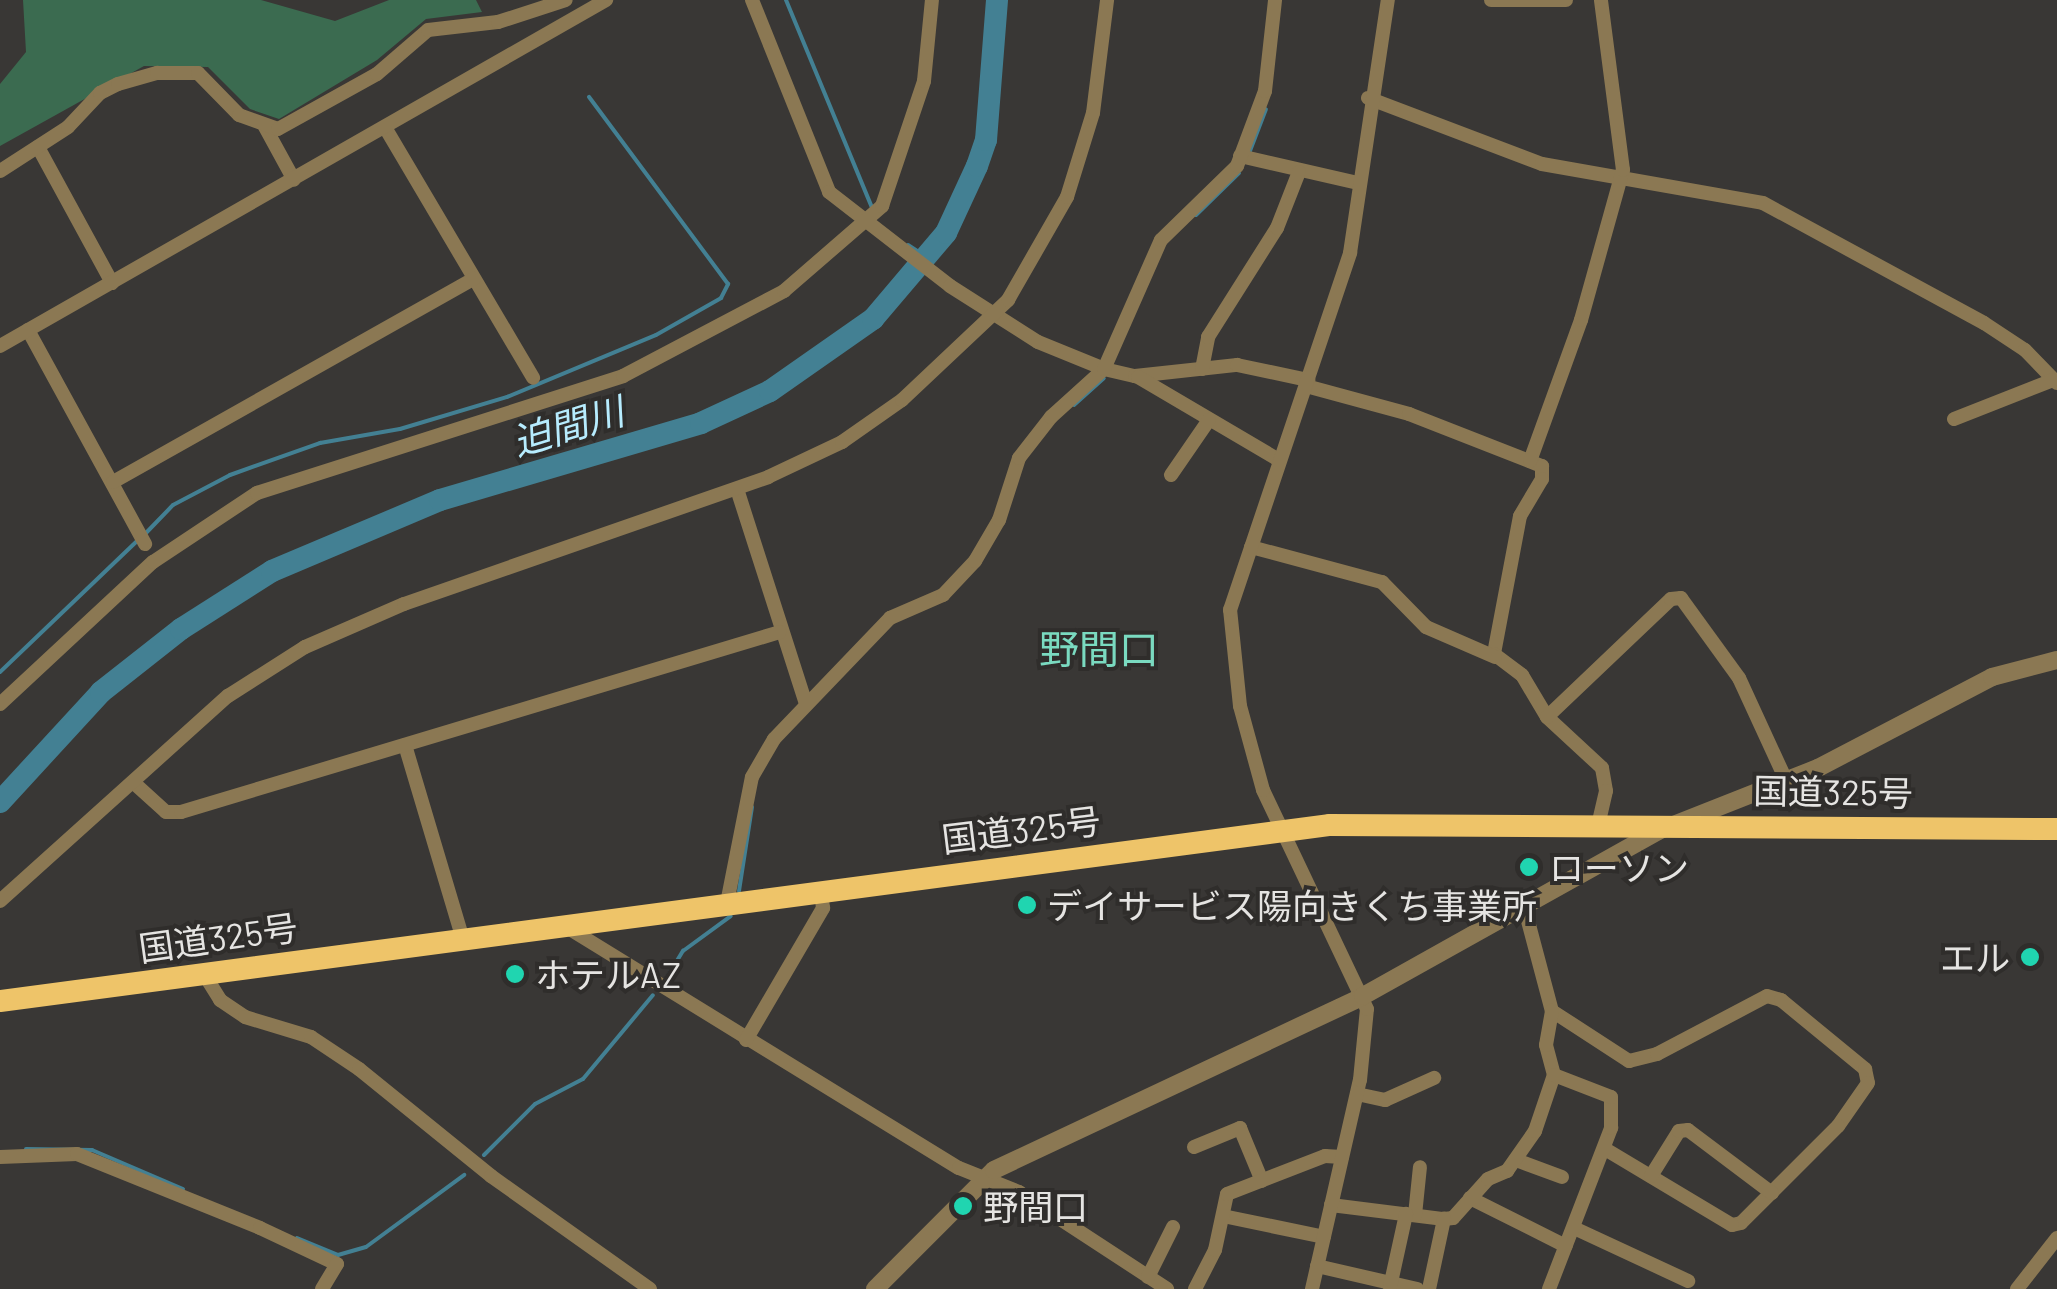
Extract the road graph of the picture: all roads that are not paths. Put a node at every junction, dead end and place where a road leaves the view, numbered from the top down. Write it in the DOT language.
graph roads {
  1 [pos="566,0"];
  2 [pos="606,0"];
  3 [pos="752,0"];
  4 [pos="932,0"];
  5 [pos="1107,0"];
  6 [pos="1275,0"];
  7 [pos="1388,0"];
  8 [pos="1490,0"];
  9 [pos="1566,0"];
  10 [pos="1601,0"];
  11 [pos="587,5"];
  12 [pos="1368,98"];
  13 [pos="265,127"];
  14 [pos="386,129"];
  15 [pos="38,147"];
  16 [pos="1240,156"];
  17 [pos="0,170"];
  18 [pos="1300,172"];
  19 [pos="1622,175"];
  20 [pos="294,180"];
  21 [pos="1358,183"];
  22 [pos="863,224"];
  23 [pos="474,278"];
  24 [pos="112,283"];
  25 [pos="995,316"];
  26 [pos="28,330"];
  27 [pos="0,346"];
  28 [pos="1104,369"];
  29 [pos="1202,369"];
  30 [pos="1135,376"];
  31 [pos="533,378"];
  32 [pos="2055,382"];
  33 [pos="1307,383"];
  34 [pos="1954,419"];
  35 [pos="1209,420"];
  36 [pos="1279,460"];
  37 [pos="1530,461"];
  38 [pos="1171,475"];
  39 [pos="112,482"];
  40 [pos="736,489"];
  41 [pos="145,544"];
  42 [pos="1251,547"];
  43 [pos="780,632"];
  44 [pos="1494,657"];
  45 [pos="2057,660"];
  46 [pos="805,700"];
  47 [pos="0,704"];
  48 [pos="1548,717"];
  49 [pos="405,745"];
  50 [pos="1786,780"];
  51 [pos="134,783"];
  52 [pos="1599,822"];
  53 [pos="1676,822"];
  54 [pos="2057,829"];
  55 [pos="1279,831"];
  56 [pos="821,891"];
  57 [pos="0,901"];
  58 [pos="727,903"];
  59 [pos="1524,906"];
  60 [pos="565,926"];
  61 [pos="463,939"];
  62 [pos="204,974"];
  63 [pos="1363,996"];
  64 [pos="0,1001"];
  65 [pos="1552,1011"];
  66 [pos="746,1040"];
  67 [pos="1554,1075"];
  68 [pos="1434,1078"];
  69 [pos="1357,1094"];
  70 [pos="1194,1147"];
  71 [pos="1606,1148"];
  72 [pos="0,1157"];
  73 [pos="1342,1157"];
  74 [pos="1516,1160"];
  75 [pos="1420,1168"];
  76 [pos="1651,1176"];
  77 [pos="982,1177"];
  78 [pos="1562,1177"];
  79 [pos="1262,1180"];
  80 [pos="1772,1193"];
  81 [pos="1470,1198"];
  82 [pos="1331,1205"];
  83 [pos="1410,1215"];
  84 [pos="1223,1216"];
  85 [pos="1444,1220"];
  86 [pos="1173,1227"];
  87 [pos="1574,1228"];
  88 [pos="1324,1237"];
  89 [pos="2057,1238"];
  90 [pos="1566,1246"];
  91 [pos="1317,1266"];
  92 [pos="1148,1277"];
  93 [pos="1688,1281"];
  94 [pos="1391,1285"];
  95 [pos="322,1289"];
  96 [pos="650,1289"];
  97 [pos="875,1289"];
  98 [pos="1167,1289"];
  99 [pos="1195,1289"];
  100 [pos="1312,1289"];
  101 [pos="1417,1289"];
  102 [pos="1429,1289"];
  103 [pos="1549,1289"];
  104 [pos="2017,1289"];
  1 -- 13 [label="street"];
  2 -- 11 [label="street"];
  3 -- 22 [label="street"];
  4 -- 22 [label="street"];
  5 -- 25 [label="street"];
  6 -- 16 [label="street"];
  7 -- 12 [label="street"];
  8 -- 9 [label="street"];
  10 -- 19 [label="street"];
  11 -- 14 [label="street"];
  12 -- 19 [label="street"];
  12 -- 21 [label="street"];
  13 -- 15 [label="street"];
  13 -- 20 [label="street"];
  14 -- 20 [label="street"];
  14 -- 23 [label="street"];
  15 -- 17 [label="street"];
  15 -- 24 [label="street"];
  16 -- 18 [label="street"];
  16 -- 28 [label="street"];
  18 -- 21 [label="street"];
  18 -- 29 [label="street"];
  19 -- 32 [label="street"];
  19 -- 37 [label="street"];
  20 -- 24 [label="street"];
  21 -- 33 [label="street"];
  22 -- 25 [label="street"];
  22 -- 47 [label="street"];
  23 -- 31 [label="street"];
  23 -- 39 [label="street"];
  24 -- 26 [label="street"];
  25 -- 28 [label="street"];
  25 -- 40 [label="street"];
  26 -- 27 [label="street"];
  26 -- 39 [label="street"];
  28 -- 30 [label="street"];
  28 -- 46 [label="street"];
  29 -- 30 [label="street"];
  29 -- 33 [label="street"];
  30 -- 35 [label="street"];
  32 -- 34 [label="street"];
  33 -- 36 [label="street"];
  33 -- 37 [label="street"];
  35 -- 36 [label="street"];
  35 -- 38 [label="street"];
  36 -- 42 [label="street"];
  37 -- 44 [label="street"];
  39 -- 41 [label="street"];
  40 -- 43 [label="street"];
  40 -- 51 [label="street"];
  42 -- 44 [label="street"];
  42 -- 55 [label="street"];
  43 -- 46 [label="street"];
  43 -- 49 [label="street"];
  44 -- 48 [label="street"];
  45 -- 50 [label="street"];
  46 -- 58 [label="street"];
  48 -- 50 [label="street"];
  48 -- 52 [label="street"];
  49 -- 51 [label="street"];
  49 -- 61 [label="street"];
  50 -- 53 [label="street"];
  51 -- 57 [label="street"];
  52 -- 53 [label="highway, 国道325号"];
  52 -- 55 [label="highway, 国道325号"];
  53 -- 54 [label="highway, 国道325号"];
  53 -- 59 [label="street"];
  55 -- 56 [label="highway, 国道325号"];
  55 -- 63 [label="street"];
  56 -- 58 [label="highway, 国道325号"];
  56 -- 66 [label="street"];
  58 -- 60 [label="highway, 国道325号"];
  59 -- 63 [label="street"];
  59 -- 65 [label="street"];
  60 -- 61 [label="highway, 国道325号"];
  60 -- 66 [label="street"];
  61 -- 62 [label="highway, 国道325号"];
  62 -- 64 [label="highway, 国道325号"];
  62 -- 96 [label="street"];
  63 -- 69 [label="street"];
  63 -- 77 [label="street"];
  65 -- 67 [label="street"];
  65 -- 80 [label="street"];
  66 -- 77 [label="street"];
  67 -- 71 [label="street"];
  67 -- 74 [label="street"];
  68 -- 69 [label="street"];
  69 -- 73 [label="street"];
  70 -- 79 [label="street"];
  71 -- 76 [label="street"];
  71 -- 87 [label="street"];
  72 -- 95 [label="street"];
  73 -- 79 [label="street"];
  73 -- 82 [label="street"];
  74 -- 78 [label="street"];
  74 -- 81 [label="street"];
  75 -- 83 [label="street"];
  76 -- 80 [label="street"];
  76 -- 80 [label="street"];
  77 -- 92 [label="street"];
  77 -- 97 [label="street"];
  79 -- 84 [label="street"];
  81 -- 85 [label="street"];
  81 -- 90 [label="street"];
  82 -- 83 [label="street"];
  82 -- 88 [label="street"];
  83 -- 85 [label="street"];
  83 -- 94 [label="street"];
  84 -- 88 [label="street"];
  84 -- 99 [label="street"];
  85 -- 102 [label="street"];
  86 -- 92 [label="street"];
  87 -- 90 [label="street"];
  87 -- 93 [label="street"];
  88 -- 91 [label="street"];
  89 -- 104 [label="street"];
  90 -- 103 [label="street"];
  91 -- 94 [label="street"];
  91 -- 100 [label="street"];
  92 -- 98 [label="street"];
  94 -- 101 [label="street"];
}
